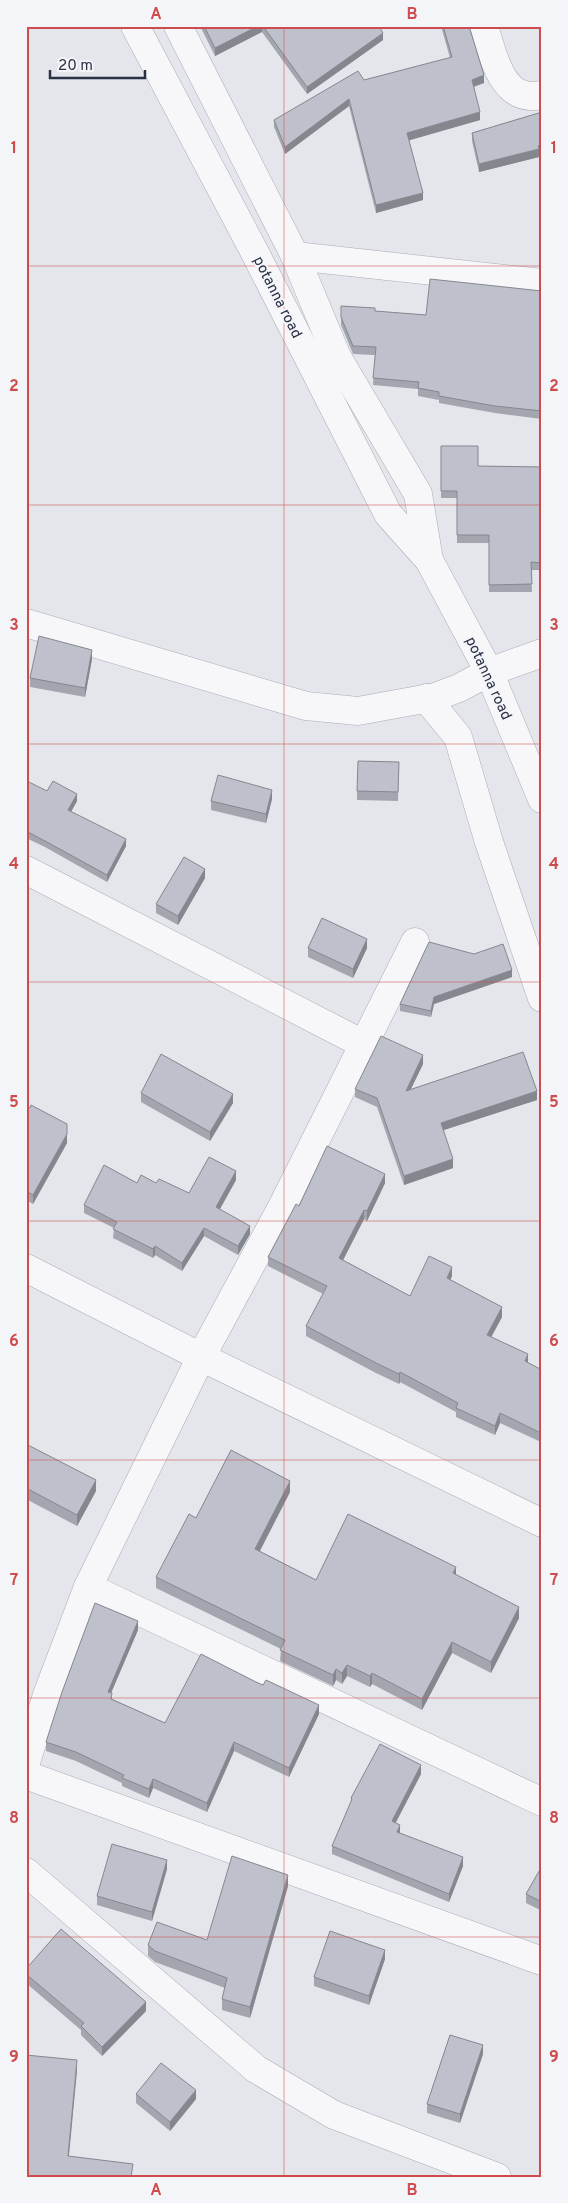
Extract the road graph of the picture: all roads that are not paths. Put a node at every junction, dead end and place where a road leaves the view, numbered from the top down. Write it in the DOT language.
graph roads {
  1 [pos="135,26"];
  2 [pos="178,26"];
  3 [pos="484,26"];
  4 [pos="542,95"];
  5 [pos="295,256"];
  6 [pos="542,283"];
  7 [pos="429,560"];
  8 [pos="26,622"];
  9 [pos="542,653"];
  10 [pos="489,672"];
  11 [pos="440,694"];
  12 [pos="542,799"];
  13 [pos="26,870"];
  14 [pos="415,942"];
  15 [pos="542,998"];
  16 [pos="363,1044"];
  17 [pos="26,1268"];
  18 [pos="201,1357"];
  19 [pos="542,1523"];
  20 [pos="88,1586"];
  21 [pos="26,1762"];
  22 [pos="26,1775"];
  23 [pos="542,1802"];
  24 [pos="26,1872"];
  25 [pos="542,1961"];
  26 [pos="497,2177"];
  1 -- 7 [label="street, potanna road"];
  2 -- 5 [label="street, potanna road"];
  3 -- 4 [label="street"];
  5 -- 6 [label="street"];
  5 -- 7 [label="street, potanna road"];
  7 -- 10 [label="street, potanna road"];
  8 -- 11 [label="street"];
  9 -- 10 [label="street"];
  10 -- 11 [label="street"];
  10 -- 12 [label="street, potanna road"];
  11 -- 15 [label="street"];
  13 -- 16 [label="street"];
  14 -- 16 [label="street"];
  16 -- 18 [label="street"];
  17 -- 18 [label="street"];
  18 -- 19 [label="street"];
  18 -- 20 [label="street"];
  20 -- 21 [label="street"];
  20 -- 23 [label="street"];
  22 -- 25 [label="street"];
  24 -- 26 [label="street"];
}
